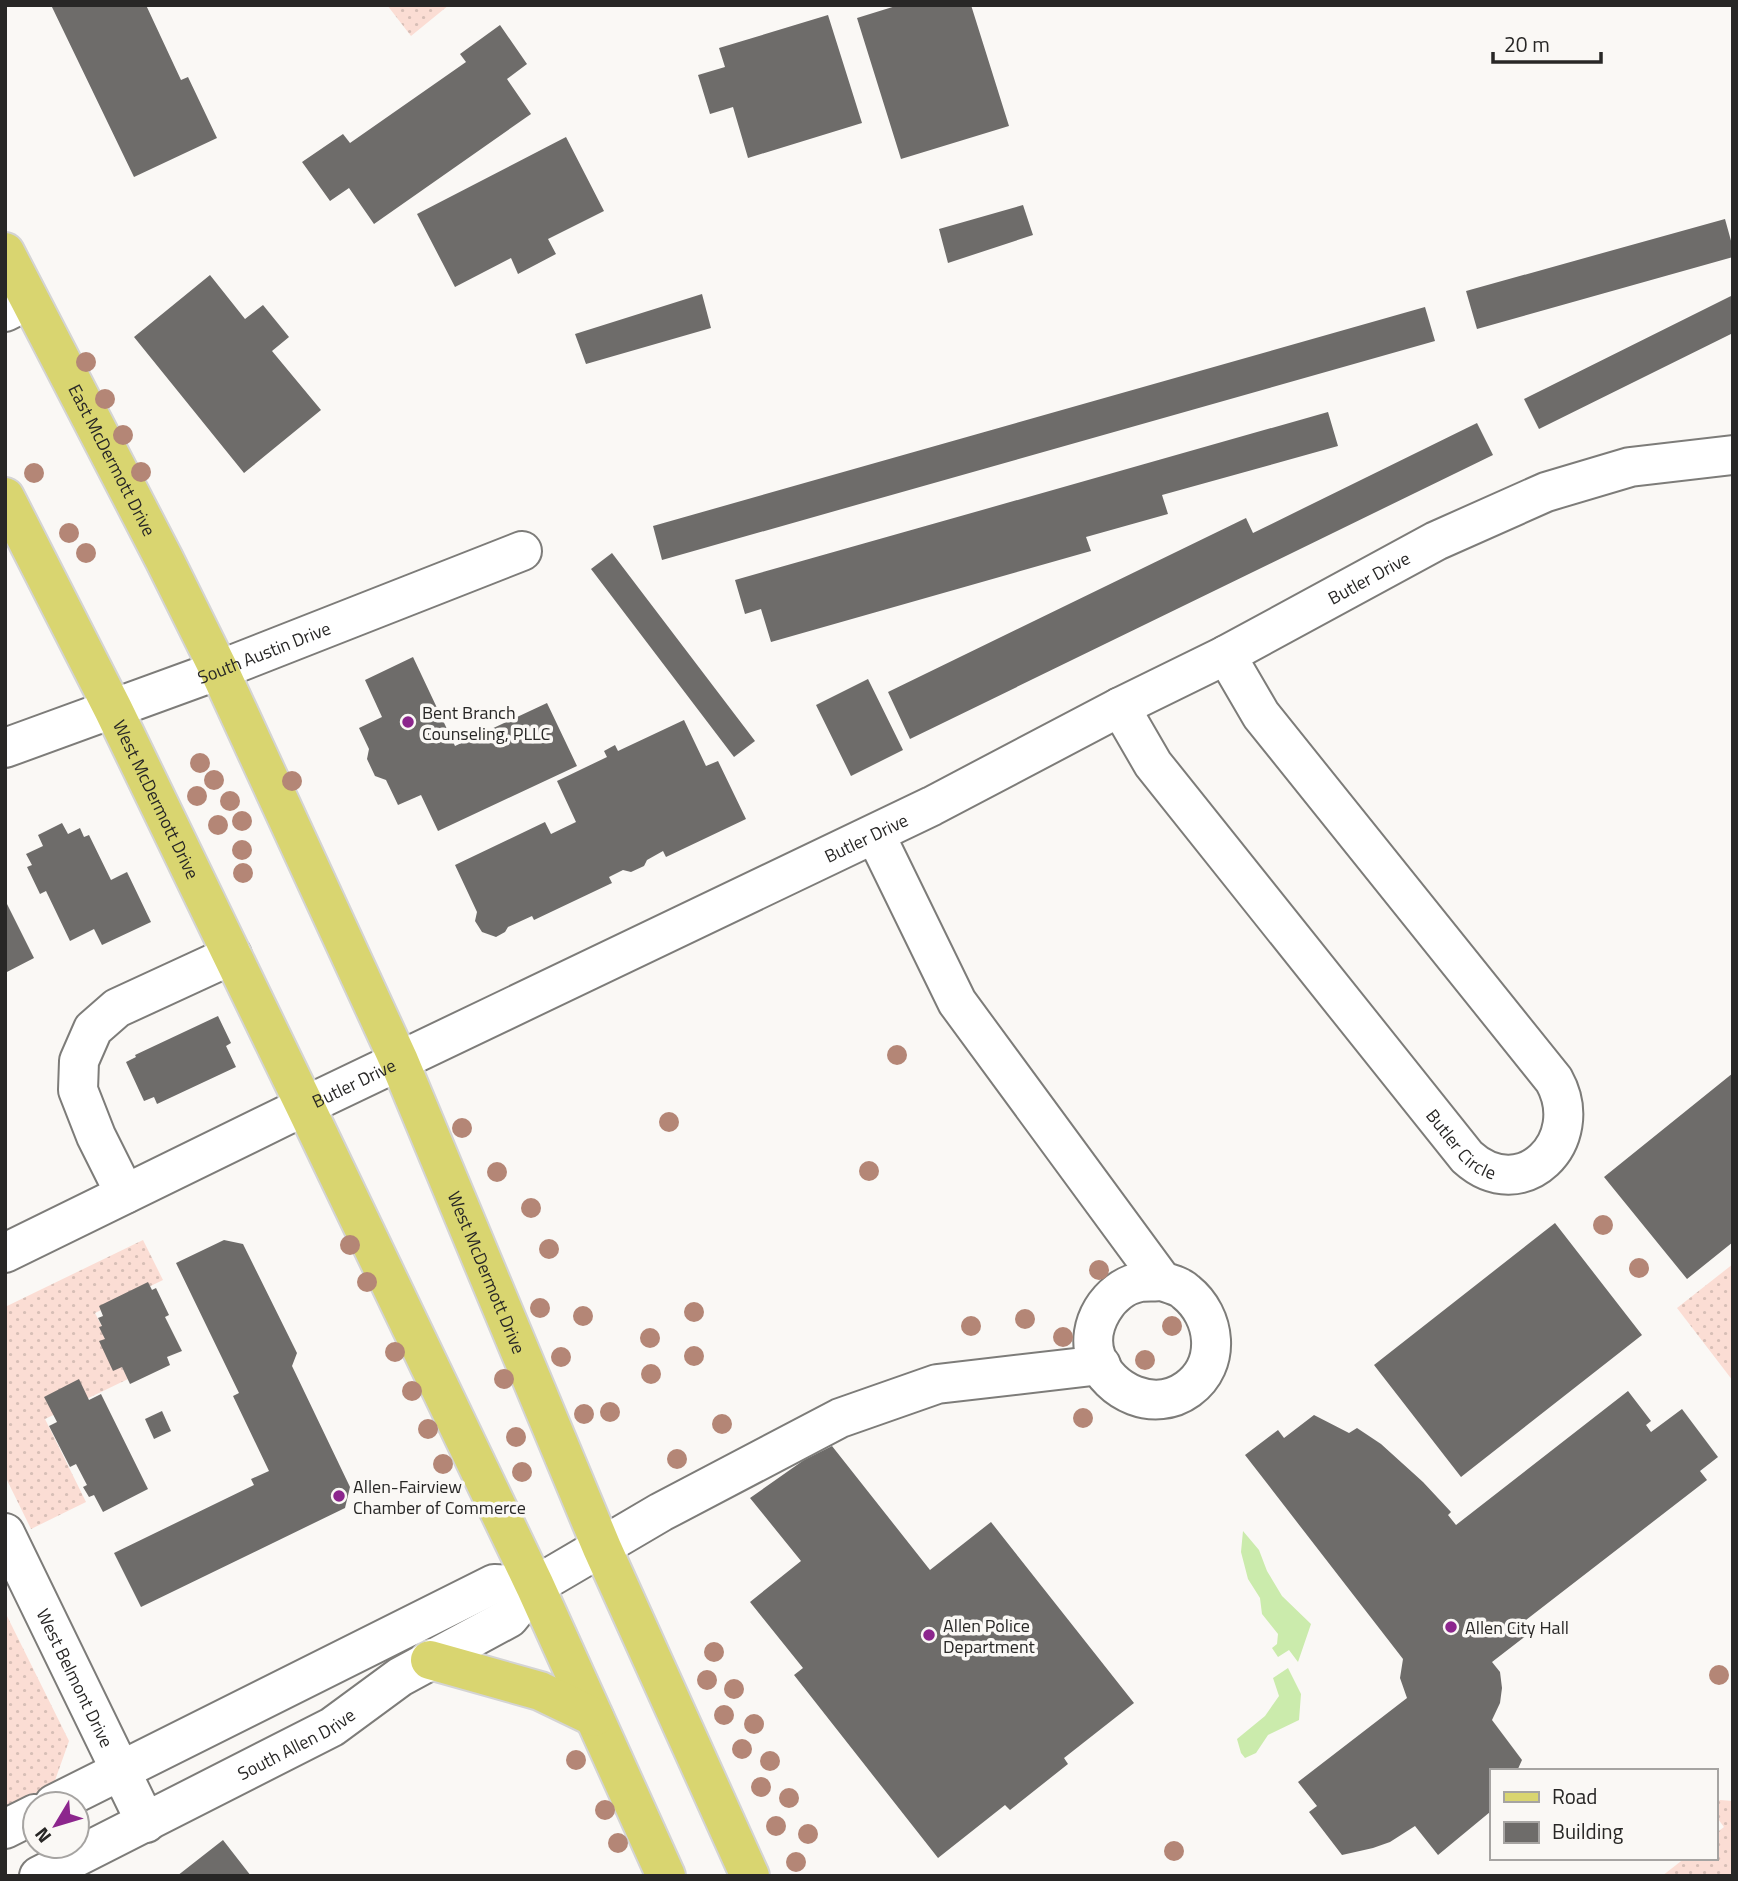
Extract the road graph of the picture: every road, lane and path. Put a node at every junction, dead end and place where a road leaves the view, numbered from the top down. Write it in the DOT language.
graph roads {
  1 [pos="5,252"];
  2 [pos="17,306"];
  3 [pos="1733,455"];
  4 [pos="5,497"];
  5 [pos="522,551"];
  6 [pos="1226,655"];
  7 [pos="219,670"];
  8 [pos="1120,707"];
  9 [pos="113,709"];
  10 [pos="5,748"];
  11 [pos="874,834"];
  12 [pos="232,955"];
  13 [pos="399,1061"];
  14 [pos="305,1106"];
  15 [pos="125,1194"];
  16 [pos="5,1253"];
  17 [pos="1162,1281"];
  18 [pos="1101,1365"];
  19 [pos="8,1543"];
  20 [pos="603,1548"];
  21 [pos="535,1586"];
  22 [pos="430,1660"];
  23 [pos="594,1717"];
  24 [pos="121,1770"];
  25 [pos="82,1790"];
  26 [pos="21,1821"];
  27 [pos="146,1823"];
  28 [pos="5,1829"];
  29 [pos="39,1876"];
  30 [pos="666,1876"];
  31 [pos="750,1876"];
  1 -- 2 [label="main road, East McDermott Drive"];
  2 -- 7 [label="main road, East McDermott Drive"];
  3 -- 6 [label="street, Butler Drive"];
  4 -- 9 [label="main road"];
  5 -- 7 [label="street, South Austin Drive"];
  6 -- 8 [label="street, Butler Drive"];
  6 -- 8 [label="street, Butler Circle"];
  7 -- 9 [label="street, South Austin Drive"];
  7 -- 13 [label="main road, West McDermott Drive"];
  8 -- 11 [label="street, Butler Drive"];
  9 -- 10 [label="street, South Austin Drive"];
  9 -- 12 [label="main road, West McDermott Drive"];
  11 -- 13 [label="street, Butler Drive"];
  11 -- 17 [label="street"];
  12 -- 14 [label="main road, West McDermott Drive"];
  12 -- 15 [label="street"];
  13 -- 14 [label="street, Butler Drive"];
  13 -- 20 [label="main road, West McDermott Drive"];
  14 -- 15 [label="street, Butler Drive"];
  14 -- 21 [label="main road, West McDermott Drive"];
  15 -- 16 [label="street, Butler Drive"];
  17 -- 18 [label="street"];
  17 -- 18 [label="street"];
  18 -- 20 [label="street, South Allen Drive"];
  19 -- 24 [label="street, West Belmont Drive"];
  20 -- 21 [label="street, South Allen Drive"];
  20 -- 31 [label="main road, West McDermott Drive"];
  21 -- 22 [label="street, South Allen Drive"];
  21 -- 23 [label="main road, West McDermott Drive"];
  21 -- 24 [label="street"];
  22 -- 23 [label="main road"];
  22 -- 27 [label="street, South Allen Drive"];
  23 -- 30 [label="main road, West McDermott Drive"];
  24 -- 25 [label="street"];
  24 -- 27 [label="street, West Belmont Drive"];
  26 -- 28 [label="street"];
  27 -- 29 [label="street, South Allen Drive"];
}
